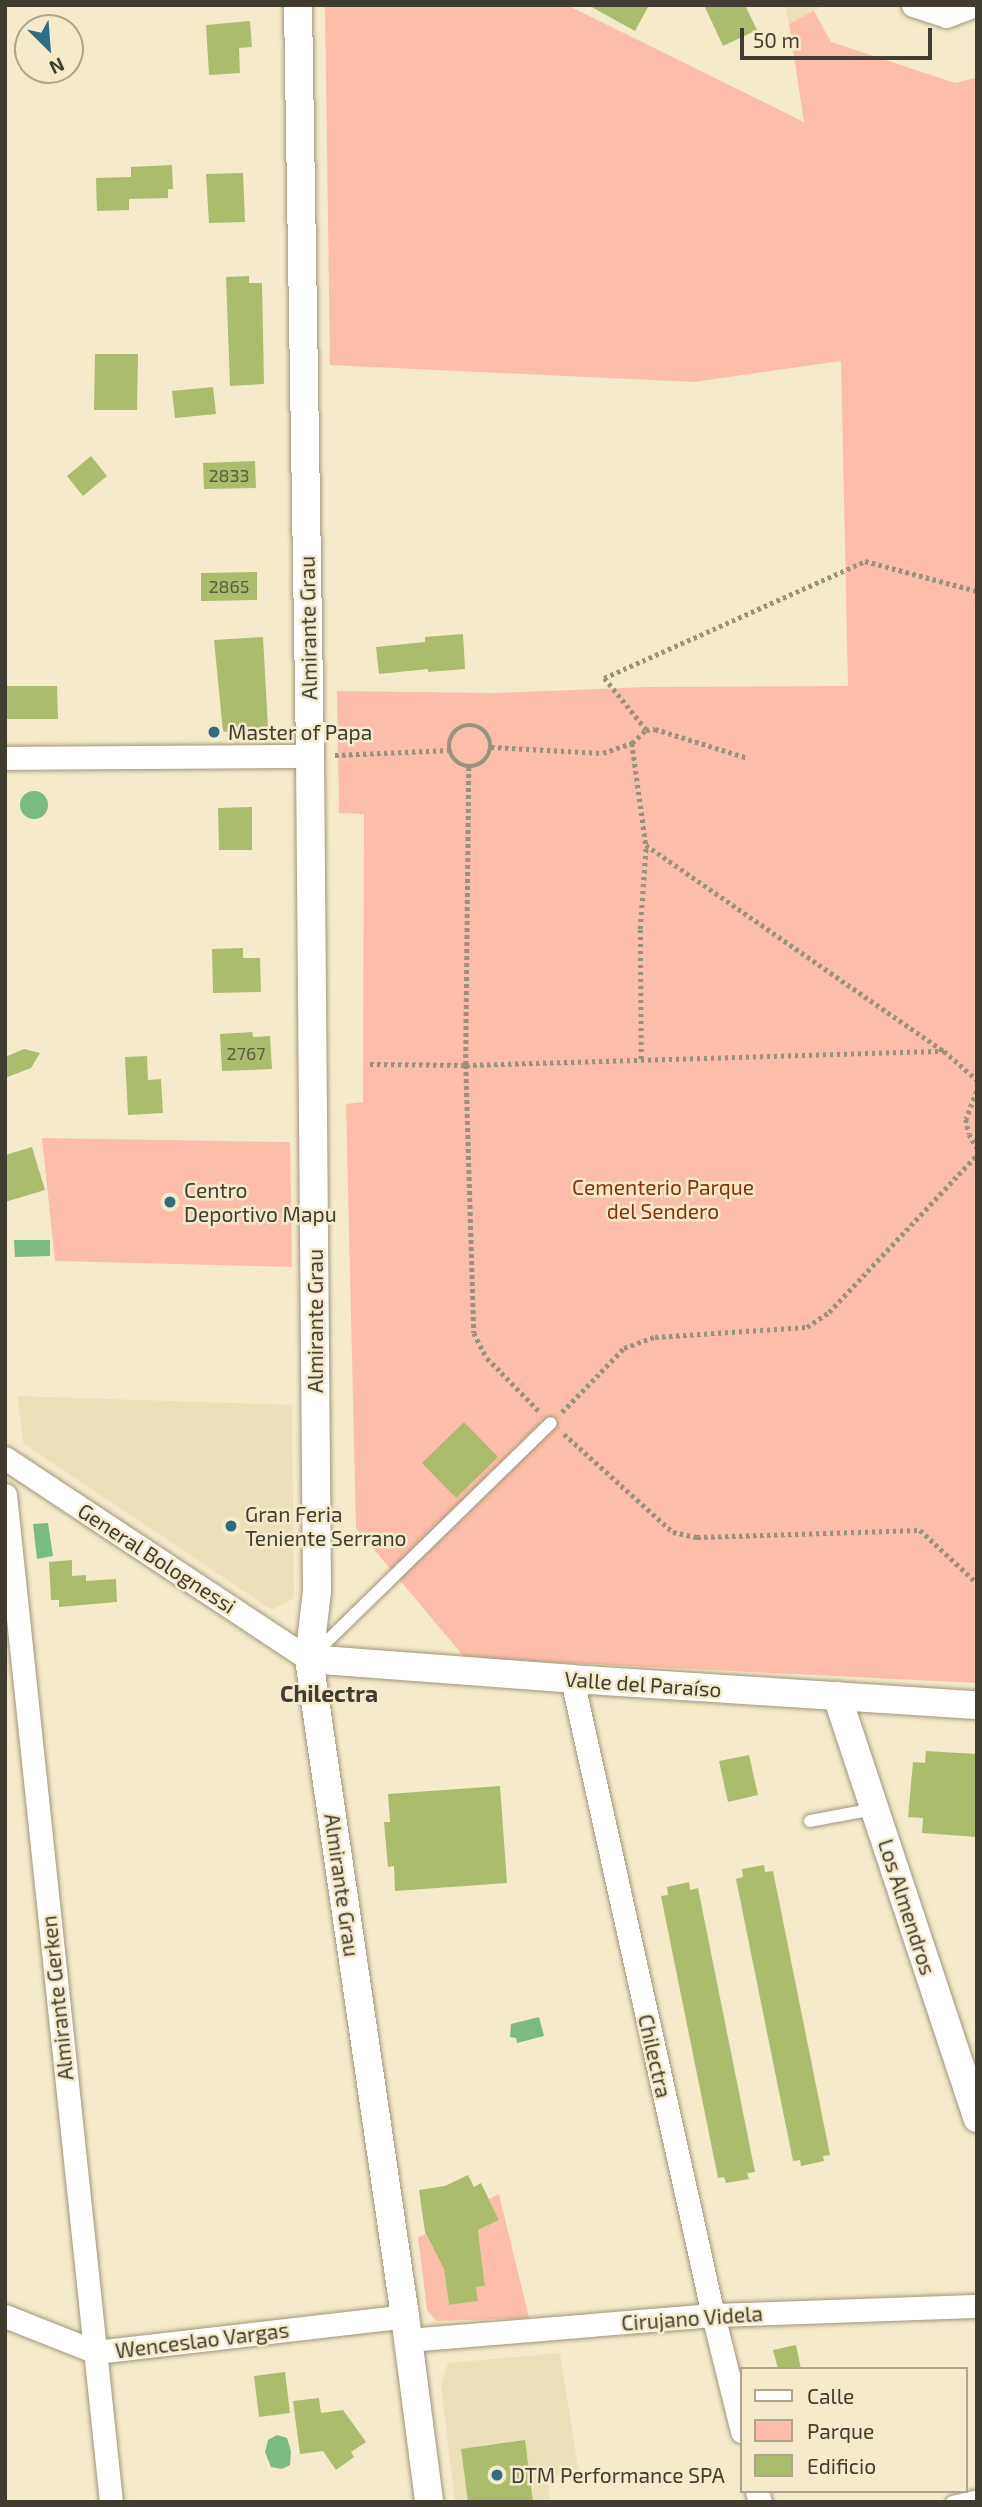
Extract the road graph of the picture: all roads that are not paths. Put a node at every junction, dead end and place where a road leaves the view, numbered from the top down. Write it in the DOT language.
graph roads {
  1 [pos="298,5"];
  2 [pos="913,5"];
  3 [pos="975,5"];
  4 [pos="310,756"];
  5 [pos="5,758"];
  6 [pos="551,1423"];
  7 [pos="5,1458"];
  8 [pos="5,1495"];
  9 [pos="309,1658"];
  10 [pos="572,1679"];
  11 [pos="837,1696"];
  12 [pos="977,1705"];
  13 [pos="875,1809"];
  14 [pos="810,1821"];
  15 [pos="977,2118"];
  16 [pos="977,2306"];
  17 [pos="713,2315"];
  18 [pos="5,2316"];
  19 [pos="407,2328"];
  20 [pos="96,2352"];
  21 [pos="740,2423"];
  22 [pos="977,2496"];
  23 [pos="111,2502"];
  24 [pos="429,2502"];
  25 [pos="952,2502"];
  1 -- 4 [label="street, Almirante Grau"];
  2 -- 3 [label="street"];
  4 -- 5 [label="street"];
  4 -- 9 [label="street, Almirante Grau"];
  6 -- 9 [label="lane"];
  7 -- 9 [label="street, General Bolognessi"];
  8 -- 20 [label="street, Almirante Gerken"];
  9 -- 10 [label="street, Valle del Paraíso"];
  9 -- 19 [label="street, Almirante Grau"];
  10 -- 11 [label="street, Valle del Paraíso"];
  10 -- 17 [label="street, Chilectra"];
  11 -- 12 [label="street, Valle del Paraíso"];
  11 -- 13 [label="street, Los Almendros"];
  13 -- 14 [label="lane"];
  13 -- 15 [label="street, Los Almendros"];
  16 -- 17 [label="street, Cirujano Videla"];
  17 -- 19 [label="street, Cirujano Videla"];
  17 -- 21 [label="street, Chilectra"];
  18 -- 20 [label="street, Wenceslao Vargas"];
  19 -- 20 [label="street, Wenceslao Vargas"];
  19 -- 24 [label="street, Almirante Grau"];
  20 -- 23 [label="street, Almirante Gerken"];
  22 -- 25 [label="lane"];
}
